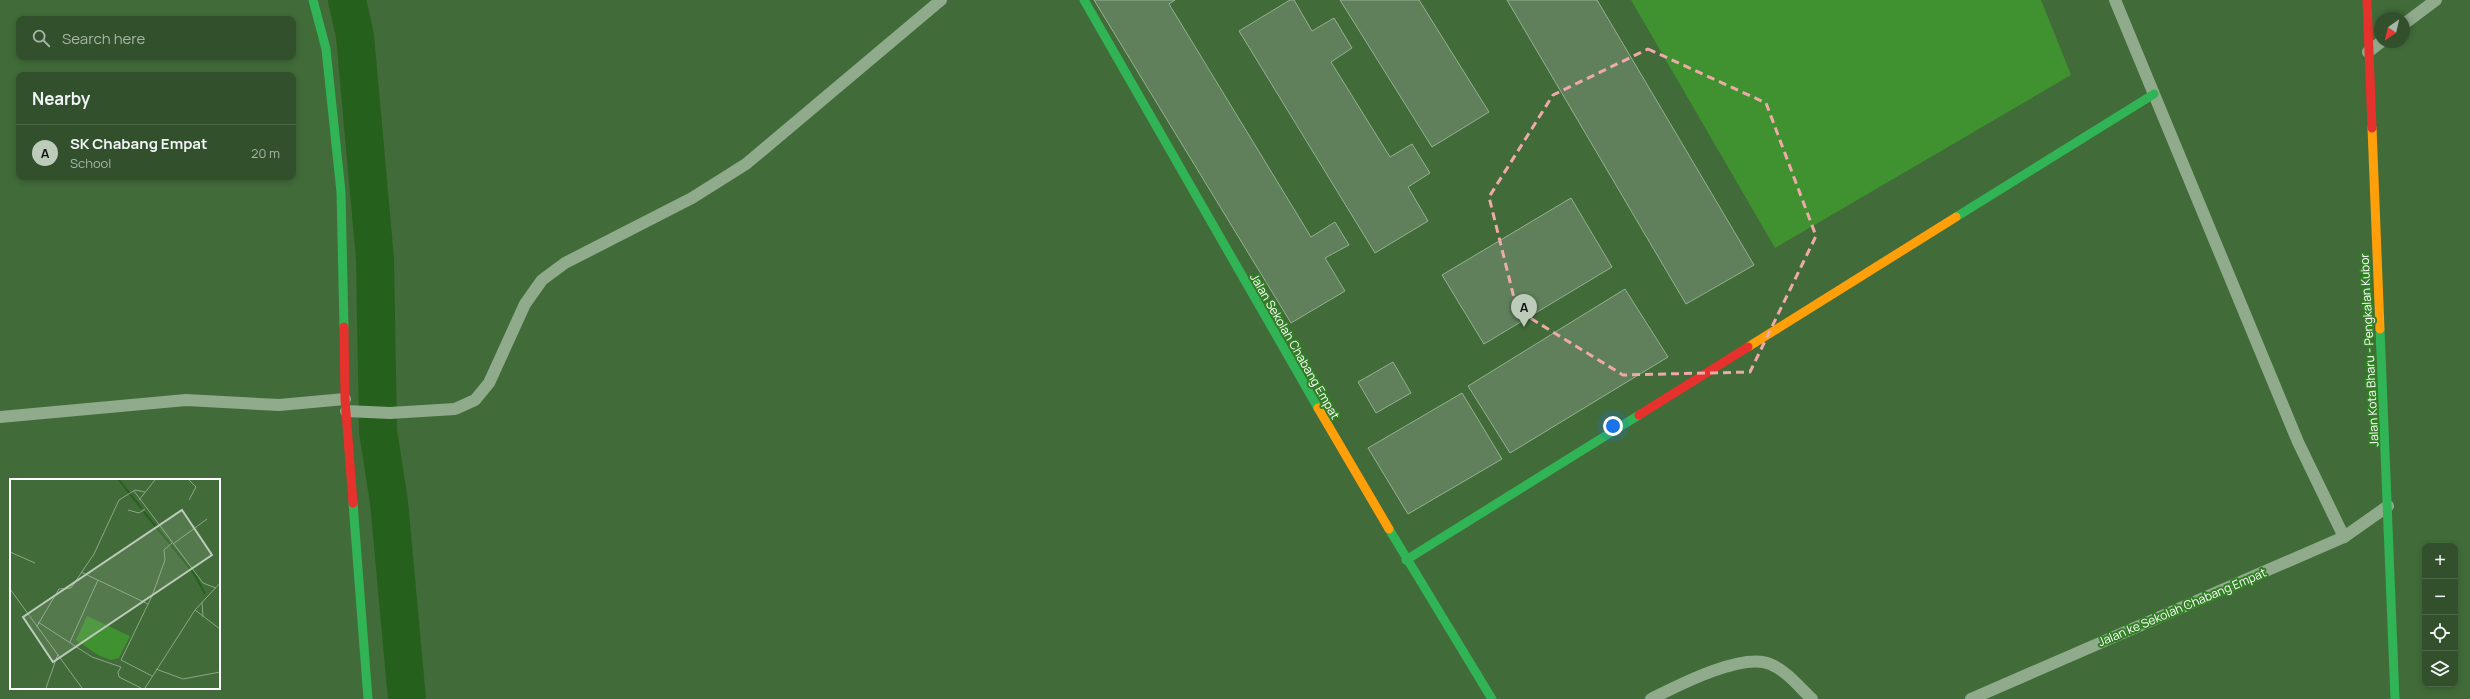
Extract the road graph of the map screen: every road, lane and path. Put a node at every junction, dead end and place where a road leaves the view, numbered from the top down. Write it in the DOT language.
graph roads {
  1 [pos="313,0"];
  2 [pos="941,0"];
  3 [pos="1084,0"];
  4 [pos="2115,0"];
  5 [pos="2367,0"];
  6 [pos="2436,0"];
  7 [pos="2410,20"];
  8 [pos="2374,47"];
  9 [pos="2368,52"];
  10 [pos="2154,94"];
  11 [pos="345,398"];
  12 [pos="346,411"];
  13 [pos="0,417"];
  14 [pos="2388,506"];
  15 [pos="2344,537"];
  16 [pos="1406,560"];
  17 [pos="368,699"];
  18 [pos="1492,699"];
  19 [pos="1651,699"];
  20 [pos="1812,699"];
  21 [pos="1971,699"];
  22 [pos="2395,699"];
  1 -- 11 [label="street"];
  2 -- 12 [label="street"];
  3 -- 16 [label="street, Jalan Sekolah Chabang Empat"];
  4 -- 10 [label="street"];
  5 -- 9 [label="street, Jalan Kota Bharu - Pengkalan Kubor"];
  6 -- 7 [label="street"];
  8 -- 9 [label="street"];
  9 -- 14 [label="street, Jalan Kota Bharu - Pengkalan Kubor"];
  10 -- 15 [label="street"];
  10 -- 16 [label="street"];
  11 -- 12 [label="street"];
  11 -- 13 [label="street"];
  12 -- 17 [label="street"];
  14 -- 15 [label="street, Jalan ke Sekolah Chabang Empat"];
  14 -- 22 [label="street, Jalan Kota Bharu - Pengkalan Kubor"];
  15 -- 21 [label="street, Jalan ke Sekolah Chabang Empat"];
  16 -- 18 [label="street, Jalan Sekolah Chabang Empat"];
  19 -- 20 [label="street"];
}
